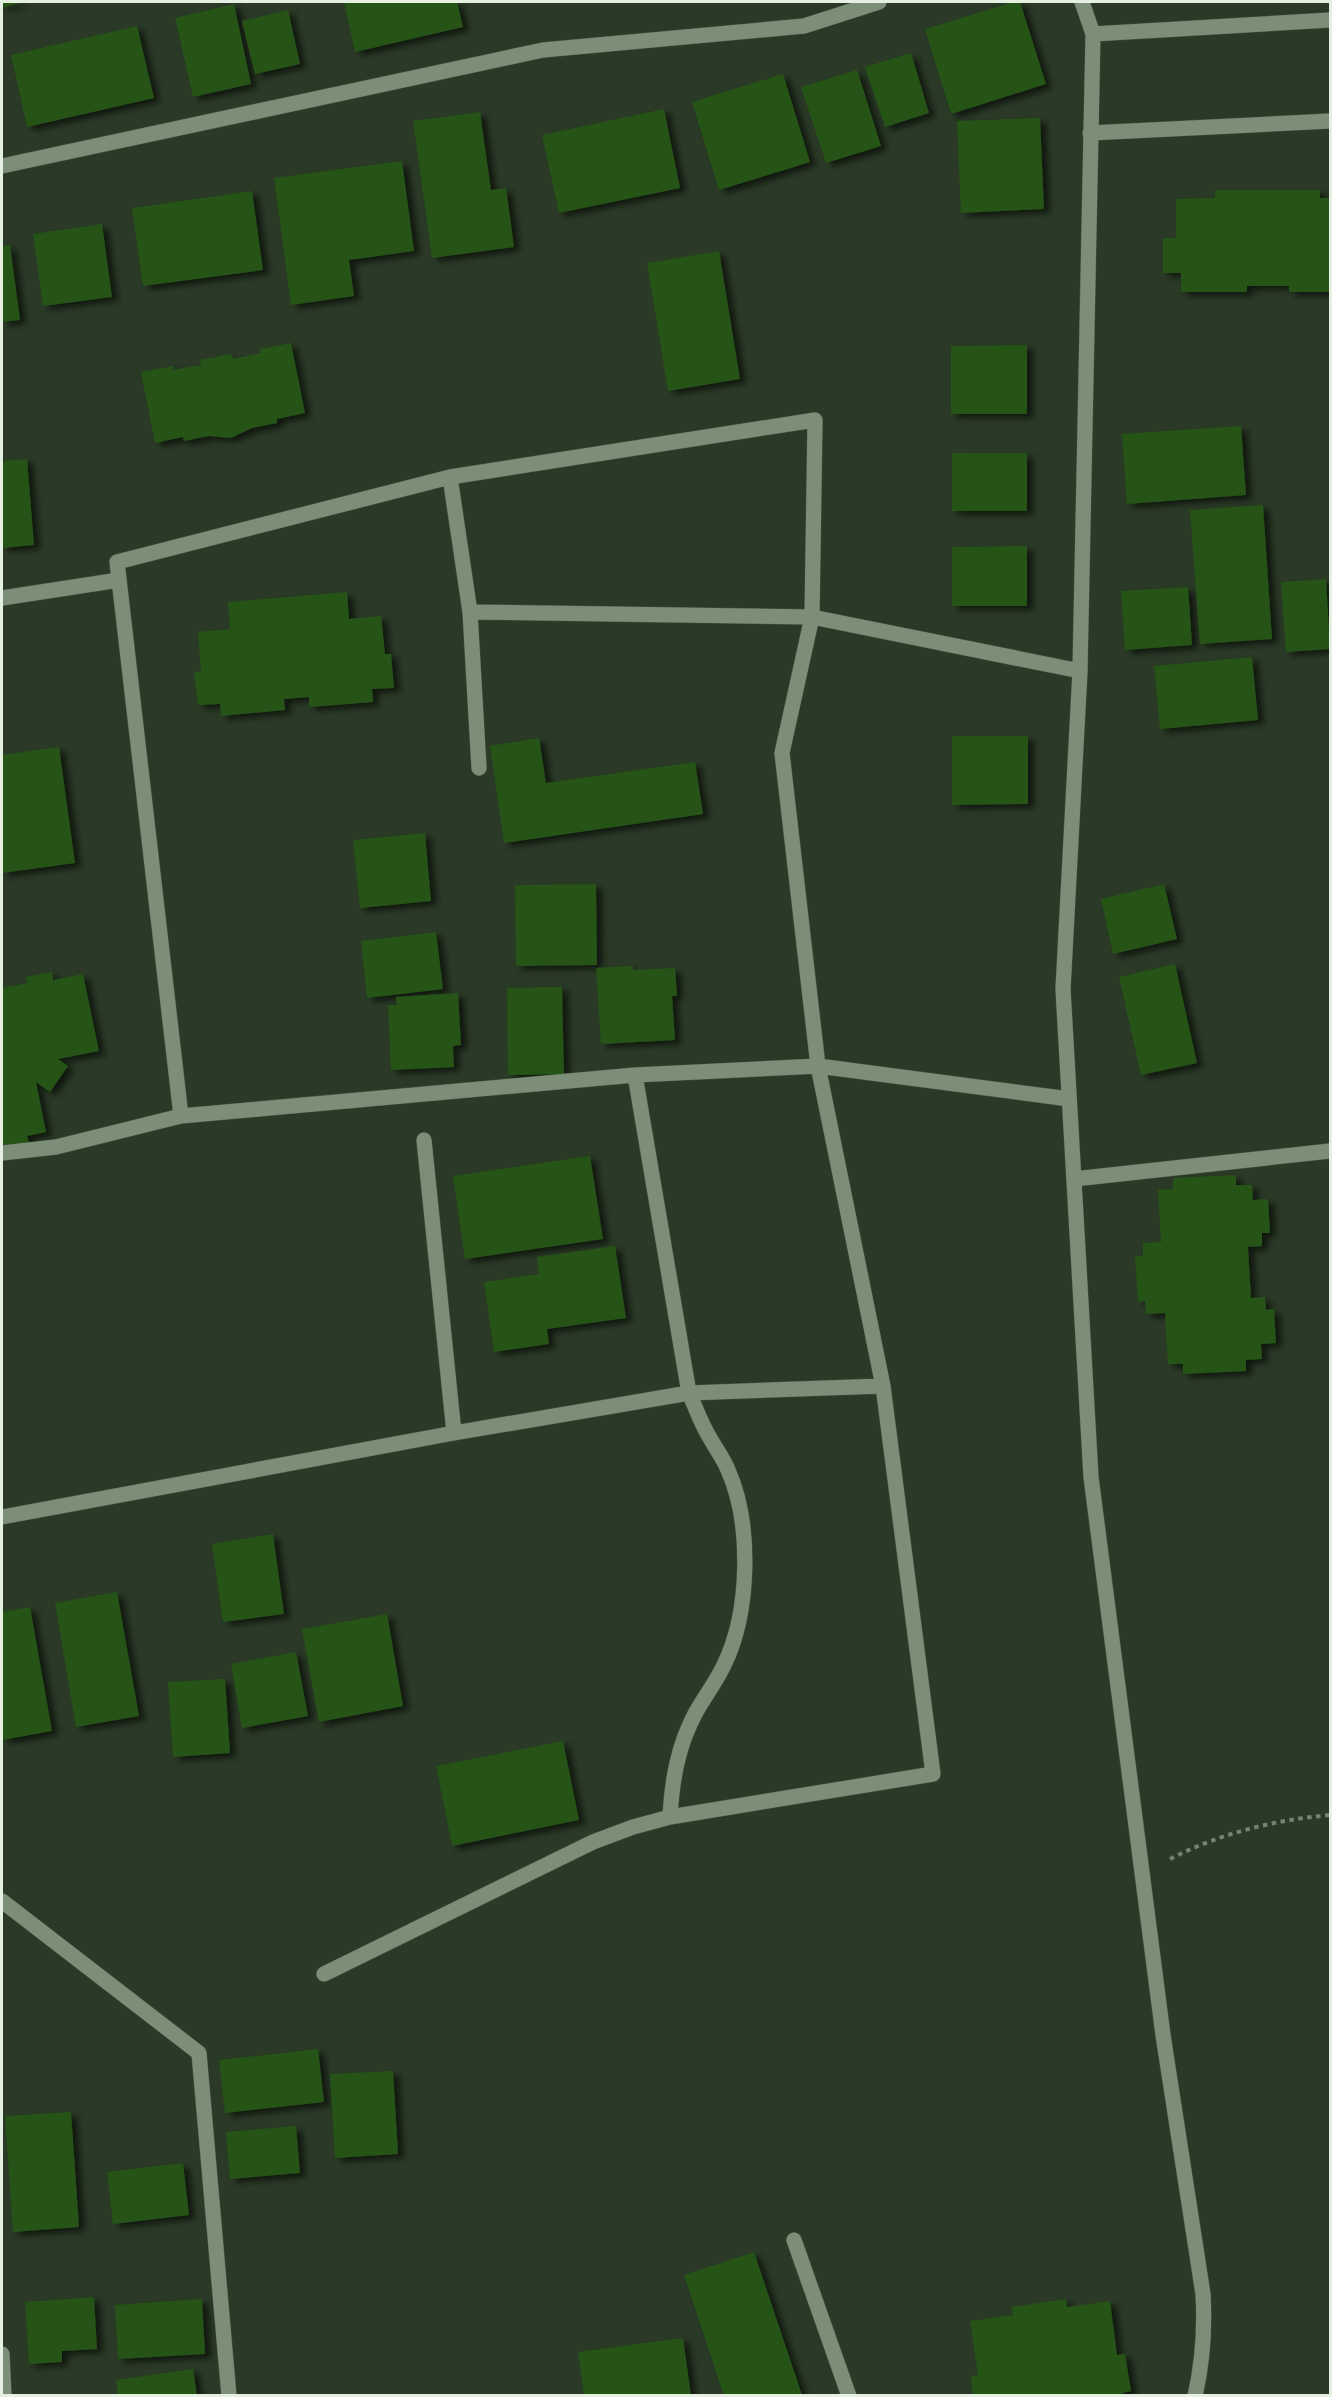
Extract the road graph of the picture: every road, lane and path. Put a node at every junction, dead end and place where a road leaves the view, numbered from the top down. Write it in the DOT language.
graph roads {
  1 [pos="879,2"];
  2 [pos="1082,2"];
  3 [pos="1330,20"];
  4 [pos="1093,34"];
  5 [pos="1330,121"];
  6 [pos="1090,133"];
  7 [pos="2,166"];
  8 [pos="450,477"];
  9 [pos="119,580"];
  10 [pos="2,598"];
  11 [pos="470,612"];
  12 [pos="812,617"];
  13 [pos="1080,671"];
  14 [pos="479,768"];
  15 [pos="818,1066"];
  16 [pos="635,1075"];
  17 [pos="1069,1099"];
  18 [pos="181,1116"];
  19 [pos="424,1140"];
  20 [pos="1330,1151"];
  21 [pos="2,1153"];
  22 [pos="1074,1179"];
  23 [pos="883,1386"];
  24 [pos="689,1393"];
  25 [pos="454,1433"];
  26 [pos="2,1517"];
  27 [pos="1330,1815"];
  28 [pos="670,1817"];
  29 [pos="1142,1873"];
  30 [pos="2,1901"];
  31 [pos="324,1974"];
  32 [pos="794,2240"];
  33 [pos="2,2354"];
  34 [pos="4,2396"];
  35 [pos="229,2396"];
  36 [pos="849,2396"];
  37 [pos="1195,2396"];
  1 -- 7 [label="street"];
  2 -- 4 [label="street"];
  3 -- 4 [label="street"];
  4 -- 6 [label="street"];
  5 -- 6 [label="street"];
  6 -- 13 [label="street"];
  8 -- 9 [label="street"];
  8 -- 11 [label="street"];
  8 -- 12 [label="street"];
  9 -- 10 [label="street"];
  9 -- 18 [label="street"];
  11 -- 12 [label="street"];
  11 -- 14 [label="street"];
  12 -- 13 [label="street"];
  12 -- 15 [label="street"];
  13 -- 17 [label="street"];
  15 -- 16 [label="street"];
  15 -- 17 [label="street"];
  15 -- 23 [label="street"];
  16 -- 18 [label="street"];
  16 -- 24 [label="street"];
  17 -- 22 [label="street"];
  18 -- 21 [label="street"];
  19 -- 25 [label="street"];
  20 -- 22 [label="street"];
  22 -- 29 [label="street"];
  23 -- 24 [label="street"];
  23 -- 28 [label="street"];
  24 -- 25 [label="street"];
  24 -- 28 [label="street"];
  25 -- 26 [label="street"];
  27 -- 29 [label="path"];
  28 -- 31 [label="street"];
  29 -- 37 [label="street"];
  30 -- 35 [label="street"];
  32 -- 36 [label="street"];
  33 -- 34 [label="street"];
}
